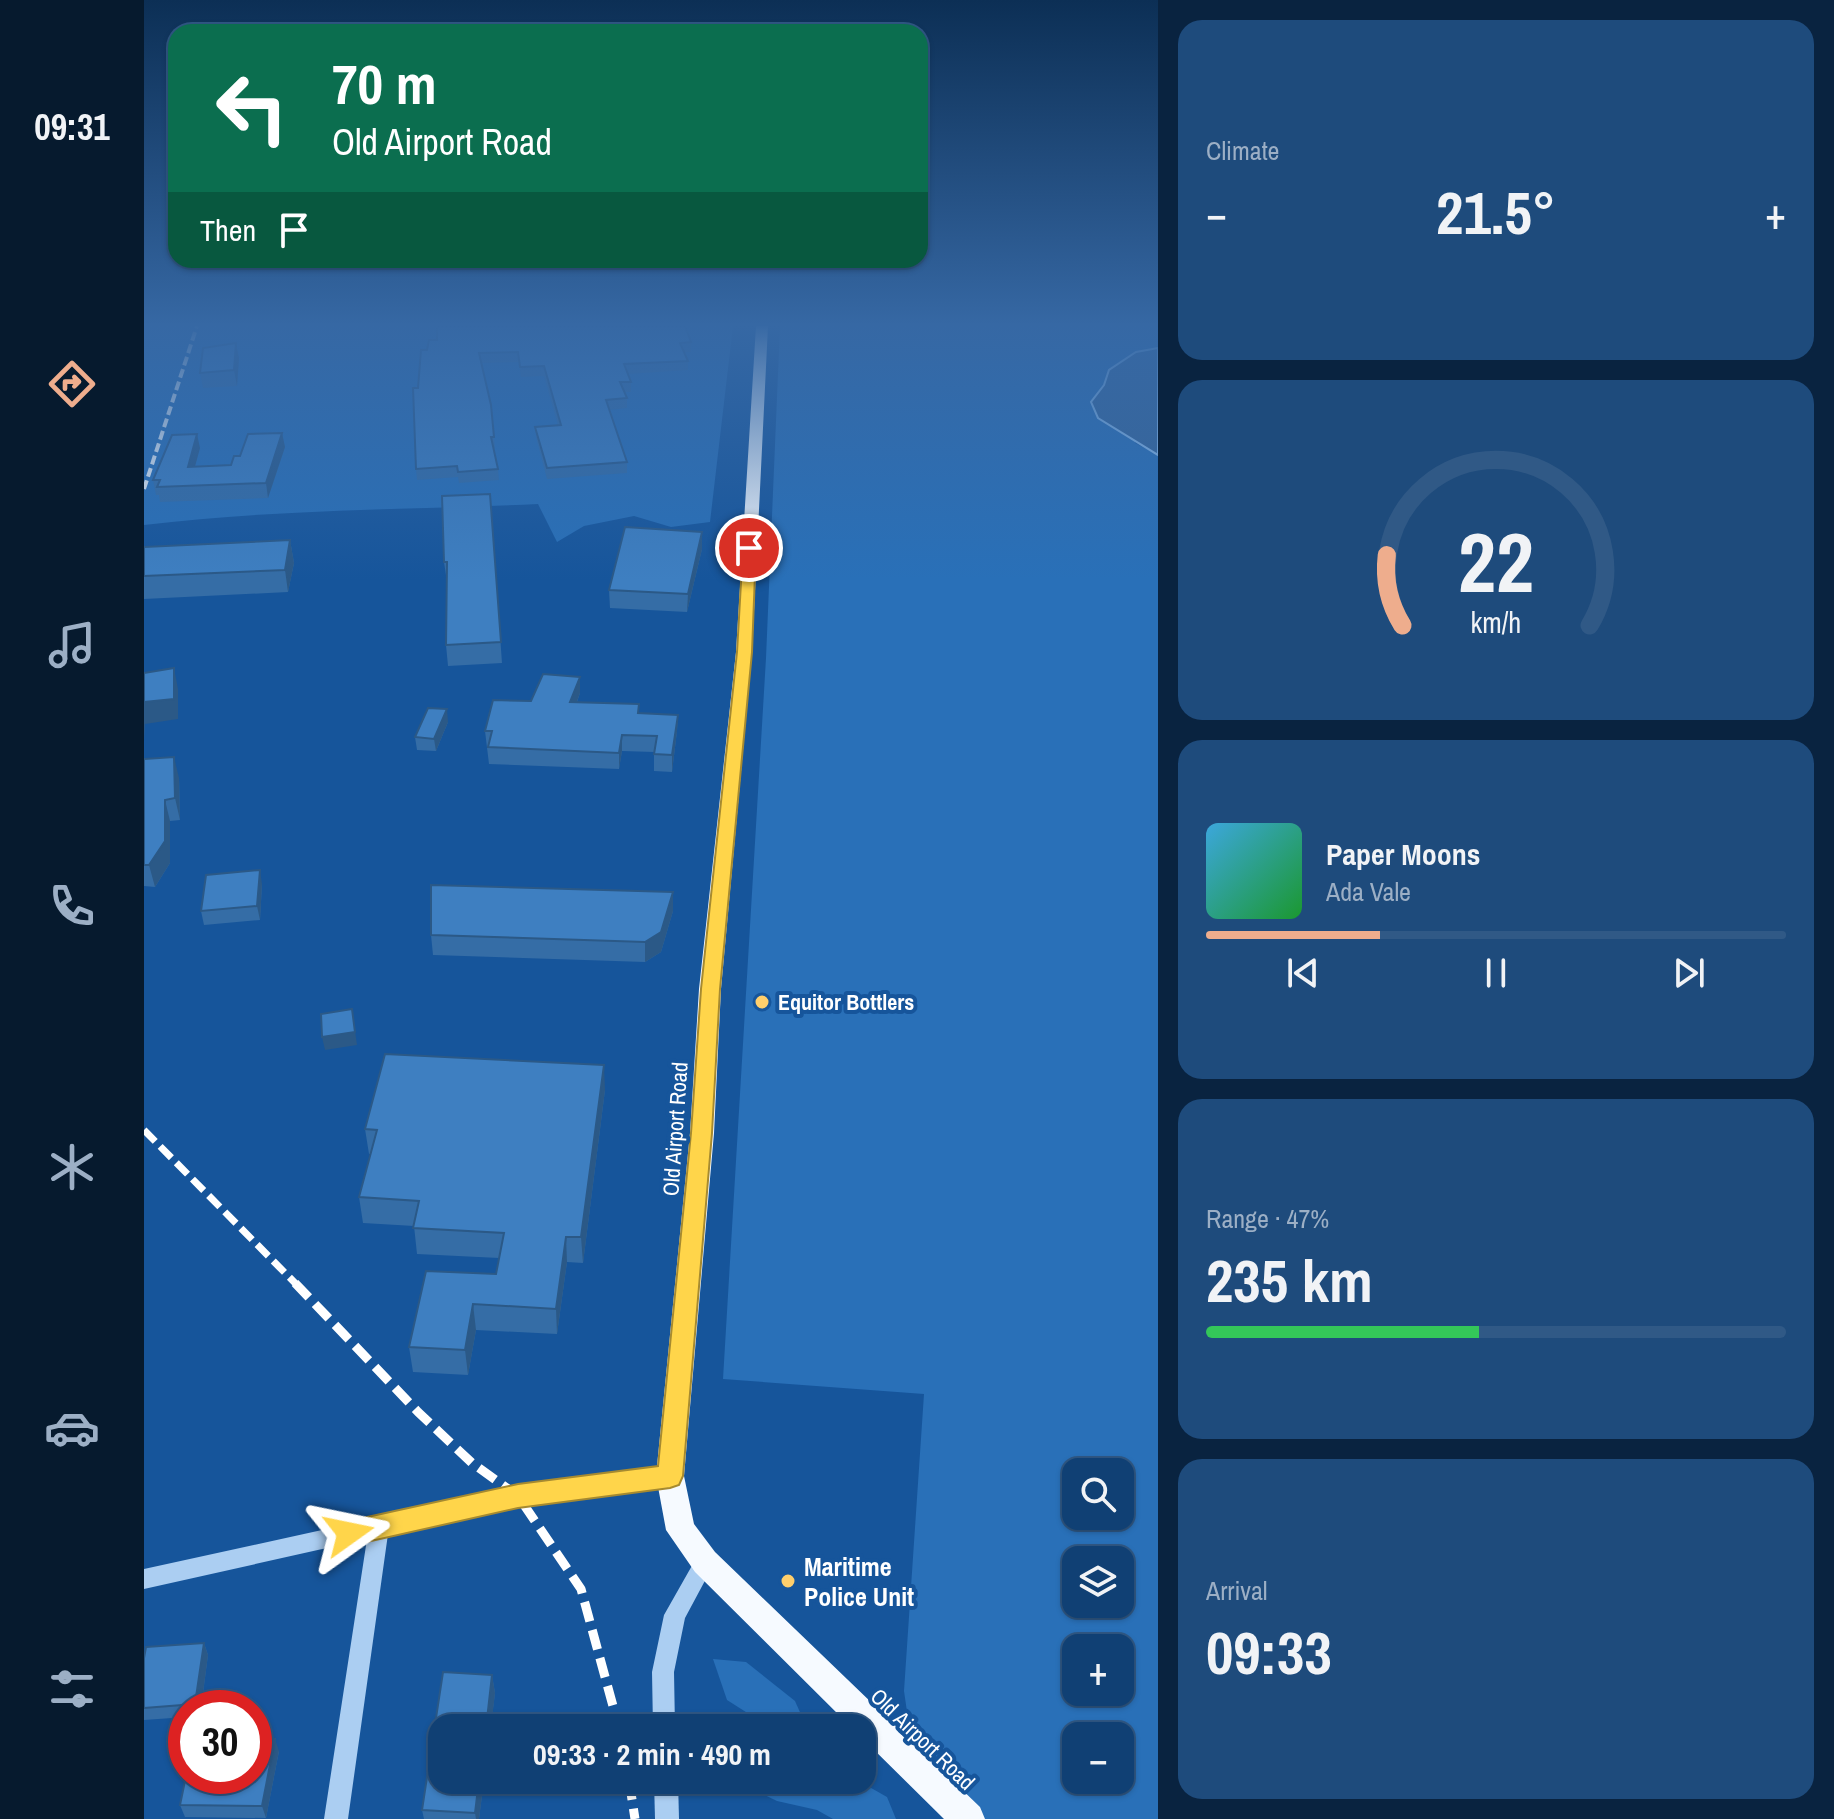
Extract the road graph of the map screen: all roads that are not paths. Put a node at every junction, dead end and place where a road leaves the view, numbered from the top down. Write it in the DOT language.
graph roads {
  1 [pos="757,411"];
  2 [pos="670,1476"];
  3 [pos="379,1527"];
  4 [pos="705,1562"];
  5 [pos="144,1579"];
  6 [pos="664,1714"];
  7 [pos="666,1794"];
  8 [pos="336,1819"];
  9 [pos="667,1819"];
  10 [pos="968,1819"];
  1 -- 2 [label="main road, Old Airport Road"];
  2 -- 3 [label="street"];
  2 -- 4 [label="main road, Old Airport Road"];
  3 -- 5 [label="street"];
  3 -- 8 [label="street"];
  4 -- 6 [label="street"];
  4 -- 10 [label="main road, Old Airport Road"];
  7 -- 9 [label="street"];
}
